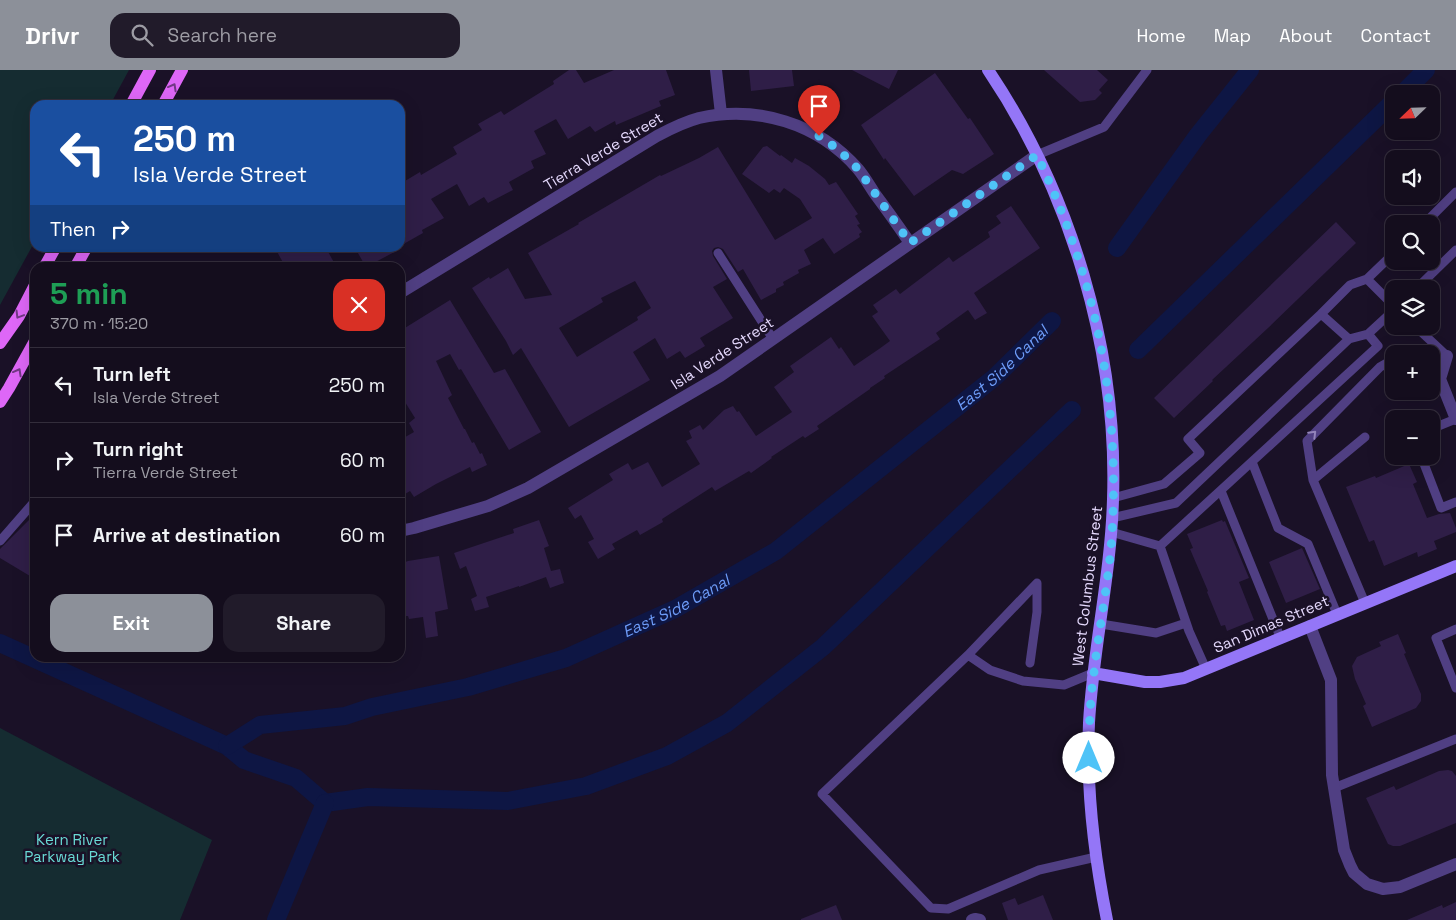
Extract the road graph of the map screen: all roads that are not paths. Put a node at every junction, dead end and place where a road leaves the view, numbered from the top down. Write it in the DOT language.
graph roads {
  1 [pos="150,70"];
  2 [pos="182,70"];
  3 [pos="716,70"];
  4 [pos="988,70"];
  5 [pos="1147,70"];
  6 [pos="134,100"];
  7 [pos="166,100"];
  8 [pos="721,114"];
  9 [pos="1037,155"];
  10 [pos="1456,192"];
  11 [pos="1433,215"];
  12 [pos="910,243"];
  13 [pos="1456,250"];
  14 [pos="718,253"];
  15 [pos="1385,261"];
  16 [pos="1367,279"];
  17 [pos="1425,280"];
  18 [pos="405,290"];
  19 [pos="30,294"];
  20 [pos="1385,297"];
  21 [pos="1321,314"];
  22 [pos="1385,318"];
  23 [pos="1368,334"];
  24 [pos="1422,335"];
  25 [pos="773,339"];
  26 [pos="1349,339"];
  27 [pos="0,343"];
  28 [pos="30,350"];
  29 [pos="1441,362"];
  30 [pos="1385,364"];
  31 [pos="0,402"];
  32 [pos="1456,419"];
  33 [pos="1440,425"];
  34 [pos="1365,437"];
  35 [pos="1252,462"];
  36 [pos="1424,465"];
  37 [pos="1314,480"];
  38 [pos="1221,491"];
  39 [pos="1113,498"];
  40 [pos="1456,502"];
  41 [pos="30,508"];
  42 [pos="1112,518"];
  43 [pos="405,530"];
  44 [pos="1111,532"];
  45 [pos="0,541"];
  46 [pos="1160,546"];
  47 [pos="1456,566"];
  48 [pos="1365,604"];
  49 [pos="1337,614"];
  50 [pos="1186,623"];
  51 [pos="1101,624"];
  52 [pos="1310,626"];
  53 [pos="1456,629"];
  54 [pos="1281,639"];
  55 [pos="968,655"];
  56 [pos="1030,663"];
  57 [pos="1206,669"];
  58 [pos="1093,673"];
  59 [pos="1456,688"];
  60 [pos="1456,739"];
  61 [pos="1334,788"];
  62 [pos="1096,857"];
  63 [pos="1456,864"];
  64 [pos="972,920"];
  65 [pos="980,920"];
  66 [pos="1107,920"];
  1 -- 6 [label="main road"];
  7 -- 2 [label="main road, one-way"];
  3 -- 8 [label="street"];
  4 -- 9 [label="main road, West Columbus Street"];
  5 -- 9 [label="lane"];
  8 -- 12 [label="street, Tierra Verde Street"];
  8 -- 18 [label="street, Tierra Verde Street"];
  9 -- 12 [label="street, Isla Verde Street"];
  9 -- 39 [label="main road, West Columbus Street"];
  10 -- 11 [label="lane"];
  12 -- 25 [label="street, Isla Verde Street"];
  13 -- 17 [label="lane"];
  14 -- 25 [label="lane"];
  15 -- 16 [label="lane"];
  16 -- 20 [label="lane"];
  16 -- 21 [label="lane"];
  19 -- 27 [label="main road, one-way"];
  21 -- 26 [label="lane"];
  21 -- 39 [label="lane"];
  22 -- 23 [label="lane"];
  23 -- 26 [label="lane"];
  23 -- 35 [label="lane"];
  24 -- 29 [label="lane"];
  25 -- 43 [label="street, Isla Verde Street"];
  26 -- 42 [label="lane"];
  31 -- 28 [label="main road, one-way"];
  29 -- 32 [label="street"];
  37 -- 30 [label="lane, one-way"];
  32 -- 33 [label="lane"];
  34 -- 37 [label="lane"];
  35 -- 38 [label="lane"];
  35 -- 49 [label="lane"];
  36 -- 40 [label="lane"];
  37 -- 48 [label="lane"];
  38 -- 46 [label="lane"];
  38 -- 54 [label="lane"];
  39 -- 42 [label="main road, West Columbus Street"];
  41 -- 45 [label="lane"];
  42 -- 44 [label="main road, West Columbus Street"];
  44 -- 46 [label="lane"];
  44 -- 51 [label="main road, West Columbus Street"];
  46 -- 50 [label="lane"];
  47 -- 48 [label="main road, San Dimas Street"];
  48 -- 49 [label="main road, San Dimas Street"];
  49 -- 52 [label="main road, San Dimas Street"];
  50 -- 51 [label="lane"];
  50 -- 57 [label="lane"];
  51 -- 58 [label="main road, West Columbus Street"];
  52 -- 54 [label="main road, San Dimas Street"];
  52 -- 61 [label="street"];
  53 -- 59 [label="lane"];
  54 -- 57 [label="main road, San Dimas Street"];
  55 -- 56 [label="lane"];
  55 -- 58 [label="lane"];
  55 -- 62 [label="lane"];
  57 -- 58 [label="main road, San Dimas Street"];
  58 -- 62 [label="main road, West Columbus Street"];
  60 -- 61 [label="lane"];
  61 -- 63 [label="street"];
  62 -- 66 [label="main road, West Columbus Street"];
  64 -- 65 [label="street"];
}
